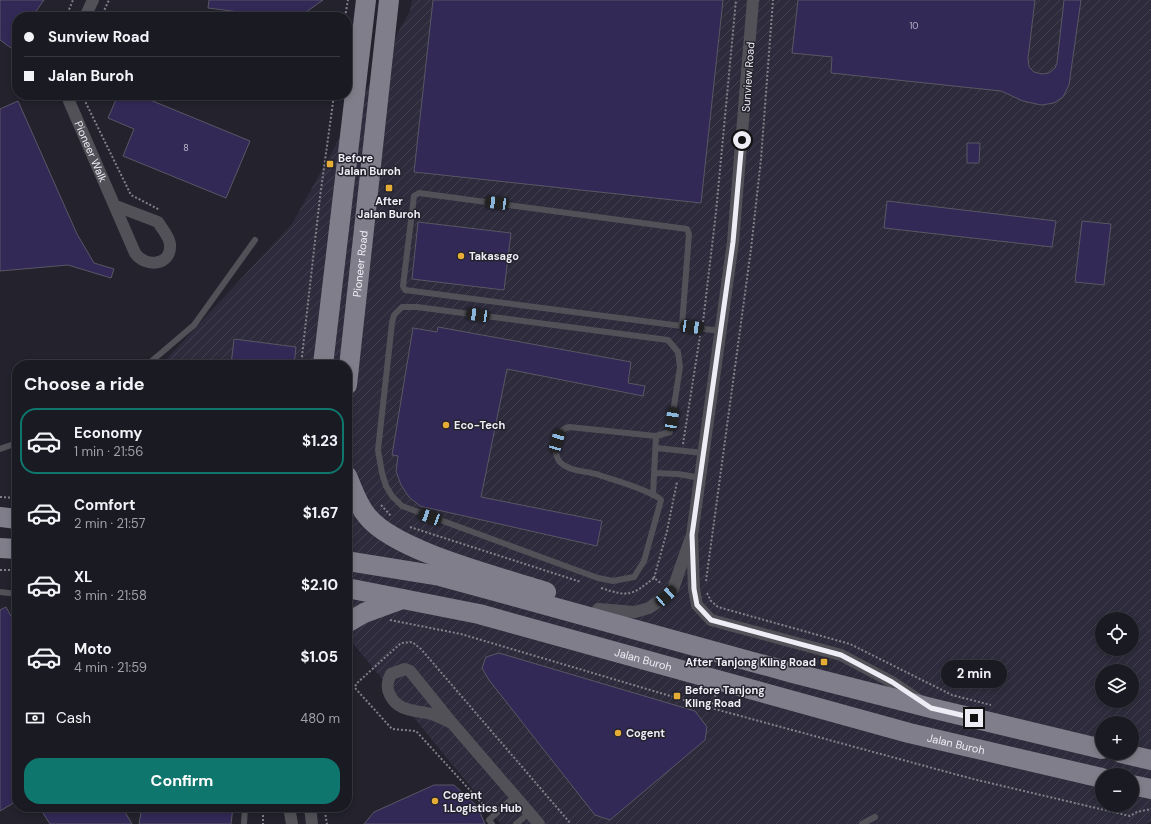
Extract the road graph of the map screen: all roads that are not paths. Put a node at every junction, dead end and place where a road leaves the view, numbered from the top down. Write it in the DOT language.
graph roads {
  1 [pos="94,0"];
  2 [pos="366,0"];
  3 [pos="389,0"];
  4 [pos="753,0"];
  5 [pos="88,12"];
  6 [pos="70,100"];
  7 [pos="116,206"];
  8 [pos="255,240"];
  9 [pos="682,325"];
  10 [pos="720,331"];
  11 [pos="153,360"];
  12 [pos="324,360"];
  13 [pos="350,360"];
  14 [pos="656,436"];
  15 [pos="12,445"];
  16 [pos="656,448"];
  17 [pos="0,449"];
  18 [pos="704,454"];
  19 [pos="655,474"];
  20 [pos="701,478"];
  21 [pos="352,488"];
  22 [pos="653,494"];
  23 [pos="0,517"];
  24 [pos="12,518"];
  25 [pos="692,535"];
  26 [pos="0,548"];
  27 [pos="12,549"];
  28 [pos="352,561"];
  29 [pos="352,589"];
  30 [pos="0,592"];
  31 [pos="12,593"];
  32 [pos="402,599"];
  33 [pos="598,609"];
  34 [pos="352,620"];
  35 [pos="677,642"];
  36 [pos="931,708"];
  37 [pos="452,723"];
  38 [pos="1095,746"];
  39 [pos="1139,757"];
  40 [pos="1151,760"];
  41 [pos="1095,776"];
  42 [pos="1139,786"];
  43 [pos="1151,789"];
  44 [pos="515,796"];
  45 [pos="245,812"];
  46 [pos="290,812"];
  47 [pos="311,812"];
  48 [pos="530,813"];
  49 [pos="875,817"];
  50 [pos="491,820"];
  51 [pos="244,824"];
  52 [pos="292,824"];
  53 [pos="312,824"];
  54 [pos="516,824"];
  55 [pos="539,824"];
  56 [pos="862,824"];
  1 -- 5 [label="street"];
  2 -- 12 [label="main road"];
  3 -- 13 [label="main road, Pioneer Road"];
  4 -- 10 [label="street, Sunview Road"];
  6 -- 7 [label="street, Pioneer Walk"];
  7 -- 7 [label="street, Pioneer Walk"];
  8 -- 11 [label="lane"];
  9 -- 9 [label="lane"];
  9 -- 10 [label="lane"];
  10 -- 18 [label="street, Sunview Road"];
  14 -- 16 [label="lane"];
  14 -- 22 [label="lane"];
  14 -- 22 [label="lane"];
  15 -- 17 [label="lane"];
  16 -- 18 [label="lane"];
  16 -- 19 [label="lane"];
  18 -- 20 [label="street, Sunview Road"];
  19 -- 20 [label="lane"];
  19 -- 22 [label="lane"];
  20 -- 25 [label="street, Sunview Road"];
  21 -- 33 [label="main road"];
  23 -- 24 [label="main road"];
  25 -- 33 [label="street, Sunview Road"];
  25 -- 36 [label="street, Sunview Road"];
  26 -- 27 [label="main road"];
  28 -- 35 [label="main road"];
  29 -- 32 [label="main road, Jalan Buroh"];
  30 -- 31 [label="lane"];
  32 -- 34 [label="main road"];
  32 -- 41 [label="main road, Jalan Buroh"];
  33 -- 35 [label="main road"];
  35 -- 36 [label="main road"];
  36 -- 38 [label="main road"];
  37 -- 37 [label="street"];
  37 -- 44 [label="street"];
  39 -- 40 [label="main road"];
  42 -- 43 [label="main road"];
  44 -- 48 [label="street"];
  44 -- 50 [label="lane"];
  45 -- 51 [label="lane"];
  46 -- 52 [label="street"];
  47 -- 53 [label="street"];
  48 -- 54 [label="lane"];
  48 -- 55 [label="street"];
  49 -- 56 [label="lane"];
}
